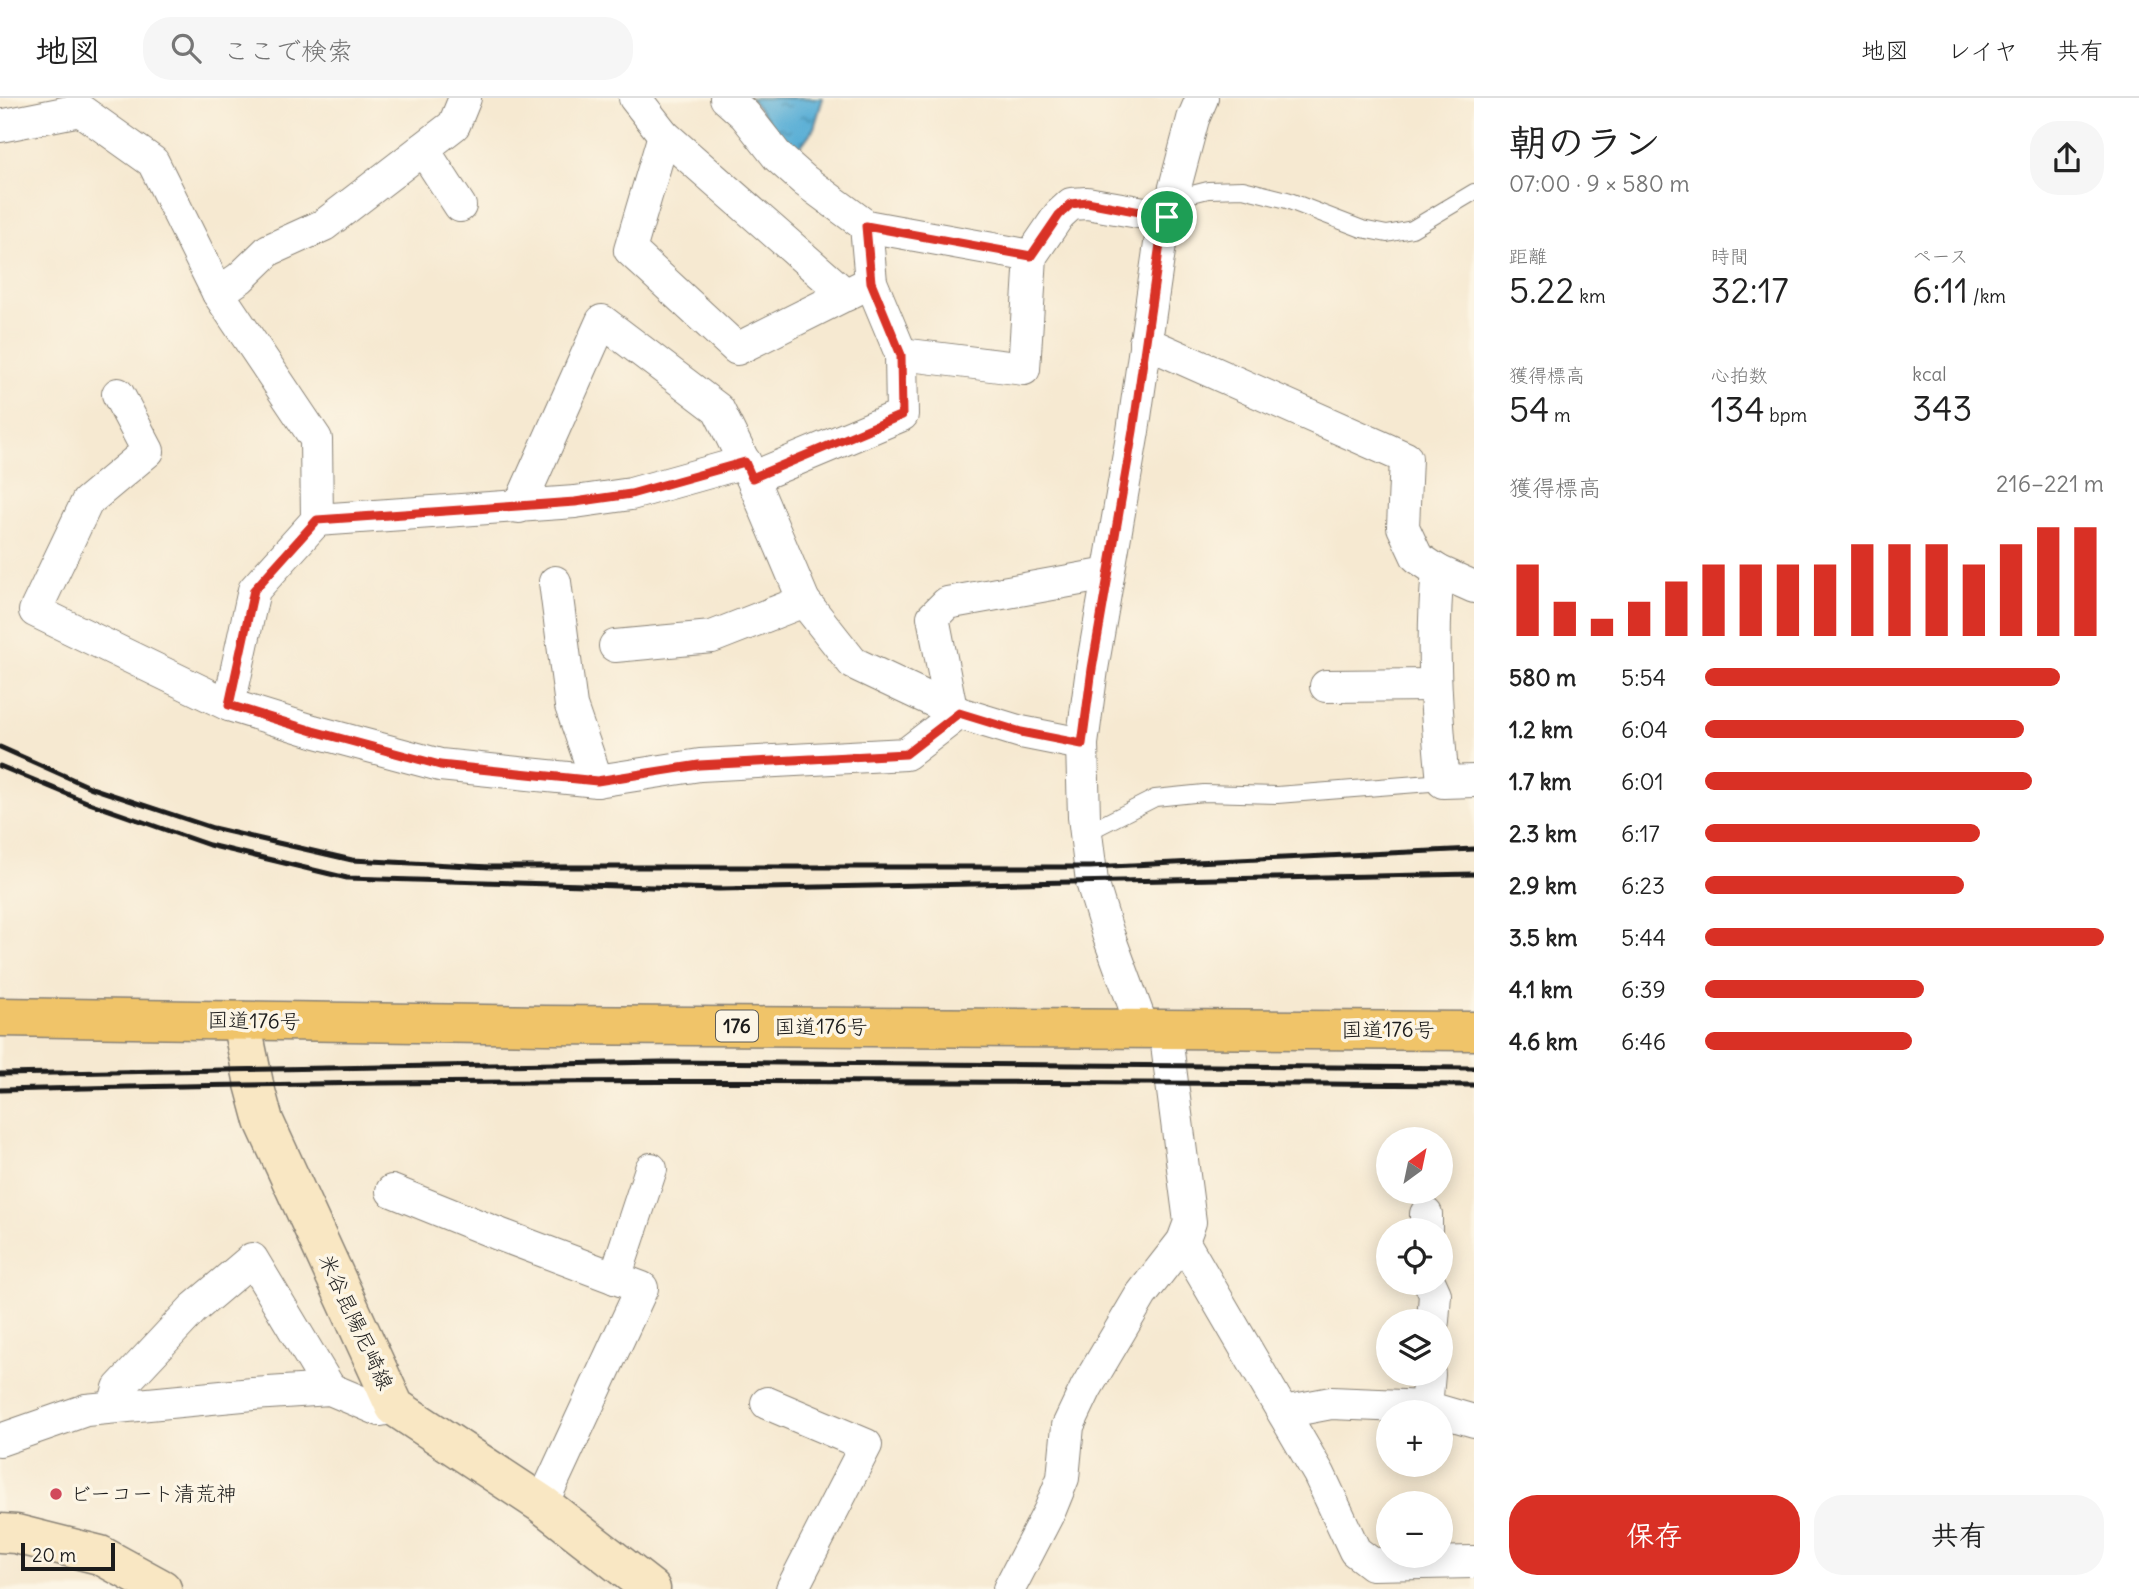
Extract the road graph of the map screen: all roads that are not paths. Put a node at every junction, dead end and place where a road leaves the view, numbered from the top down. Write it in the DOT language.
graph roads {
  1 [pos="465,98"];
  2 [pos="635,98"];
  3 [pos="726,98"];
  4 [pos="1202,98"];
  5 [pos="0,125"];
  6 [pos="664,135"];
  7 [pos="423,149"];
  8 [pos="1474,192"];
  9 [pos="460,206"];
  10 [pos="1169,208"];
  11 [pos="866,226"];
  12 [pos="1031,256"];
  13 [pos="858,289"];
  14 [pos="218,293"];
  15 [pos="1145,342"];
  16 [pos="901,355"];
  17 [pos="118,394"];
  18 [pos="749,470"];
  19 [pos="520,507"];
  20 [pos="317,520"];
  21 [pos="1438,570"];
  22 [pos="1108,574"];
  23 [pos="555,582"];
  24 [pos="1474,587"];
  25 [pos="804,601"];
  26 [pos="615,646"];
  27 [pos="1434,685"];
  28 [pos="1326,686"];
  29 [pos="229,705"];
  30 [pos="955,711"];
  31 [pos="1082,744"];
  32 [pos="1474,780"];
  33 [pos="597,781"];
  34 [pos="1443,782"];
  35 [pos="1086,833"];
  36 [pos="0,1017"];
  37 [pos="241,1021"];
  38 [pos="1154,1029"];
  39 [pos="1474,1031"];
  40 [pos="651,1169"];
  41 [pos="392,1191"];
  42 [pos="1183,1241"];
  43 [pos="615,1278"];
  44 [pos="330,1390"];
  45 [pos="767,1403"];
  46 [pos="1376,1405"];
  47 [pos="114,1406"];
  48 [pos="395,1407"];
  49 [pos="1284,1412"];
  50 [pos="1453,1415"];
  51 [pos="1474,1421"];
  52 [pos="0,1440"];
  53 [pos="542,1504"];
  54 [pos="0,1533"];
  55 [pos="1474,1562"];
  56 [pos="162,1589"];
  57 [pos="651,1589"];
  58 [pos="792,1589"];
  59 [pos="1009,1589"];
  1 -- 7 [label="street"];
  2 -- 6 [label="street"];
  3 -- 11 [label="street"];
  4 -- 10 [label="street"];
  5 -- 14 [label="street"];
  6 -- 13 [label="street"];
  6 -- 13 [label="street"];
  7 -- 9 [label="street"];
  7 -- 14 [label="street"];
  8 -- 10 [label="lane"];
  10 -- 12 [label="street"];
  10 -- 15 [label="street"];
  11 -- 12 [label="street"];
  11 -- 13 [label="street"];
  12 -- 16 [label="street"];
  13 -- 16 [label="street"];
  14 -- 20 [label="street"];
  15 -- 21 [label="street"];
  15 -- 22 [label="street"];
  16 -- 18 [label="street"];
  17 -- 29 [label="street"];
  18 -- 19 [label="street"];
  18 -- 19 [label="street"];
  18 -- 25 [label="street"];
  19 -- 20 [label="street"];
  20 -- 29 [label="street"];
  21 -- 24 [label="street"];
  21 -- 27 [label="street"];
  22 -- 30 [label="street"];
  22 -- 31 [label="street"];
  23 -- 33 [label="street"];
  25 -- 26 [label="street"];
  25 -- 30 [label="street"];
  27 -- 28 [label="street"];
  27 -- 34 [label="street"];
  29 -- 33 [label="street"];
  30 -- 31 [label="street"];
  30 -- 33 [label="street"];
  31 -- 35 [label="street"];
  32 -- 34 [label="street"];
  34 -- 35 [label="lane"];
  35 -- 38 [label="street"];
  36 -- 37 [label="highway, 国道176号 / 176"];
  37 -- 38 [label="highway, 国道176号 / 176"];
  37 -- 48 [label="main road, 米谷昆陽尼崎線"];
  38 -- 39 [label="highway, 国道176号 / 176"];
  38 -- 42 [label="street"];
  40 -- 43 [label="street"];
  41 -- 43 [label="street"];
  42 -- 49 [label="street"];
  42 -- 59 [label="street"];
  43 -- 53 [label="street"];
  44 -- 47 [label="street"];
  44 -- 47 [label="street"];
  44 -- 48 [label="street"];
  45 -- 58 [label="street"];
  46 -- 49 [label="street"];
  47 -- 52 [label="street"];
  48 -- 53 [label="main road, 米谷昆陽尼崎線"];
  49 -- 55 [label="street"];
  50 -- 51 [label="street"];
  53 -- 57 [label="main road, 米谷昆陽尼崎線"];
  54 -- 56 [label="main road"];
}
